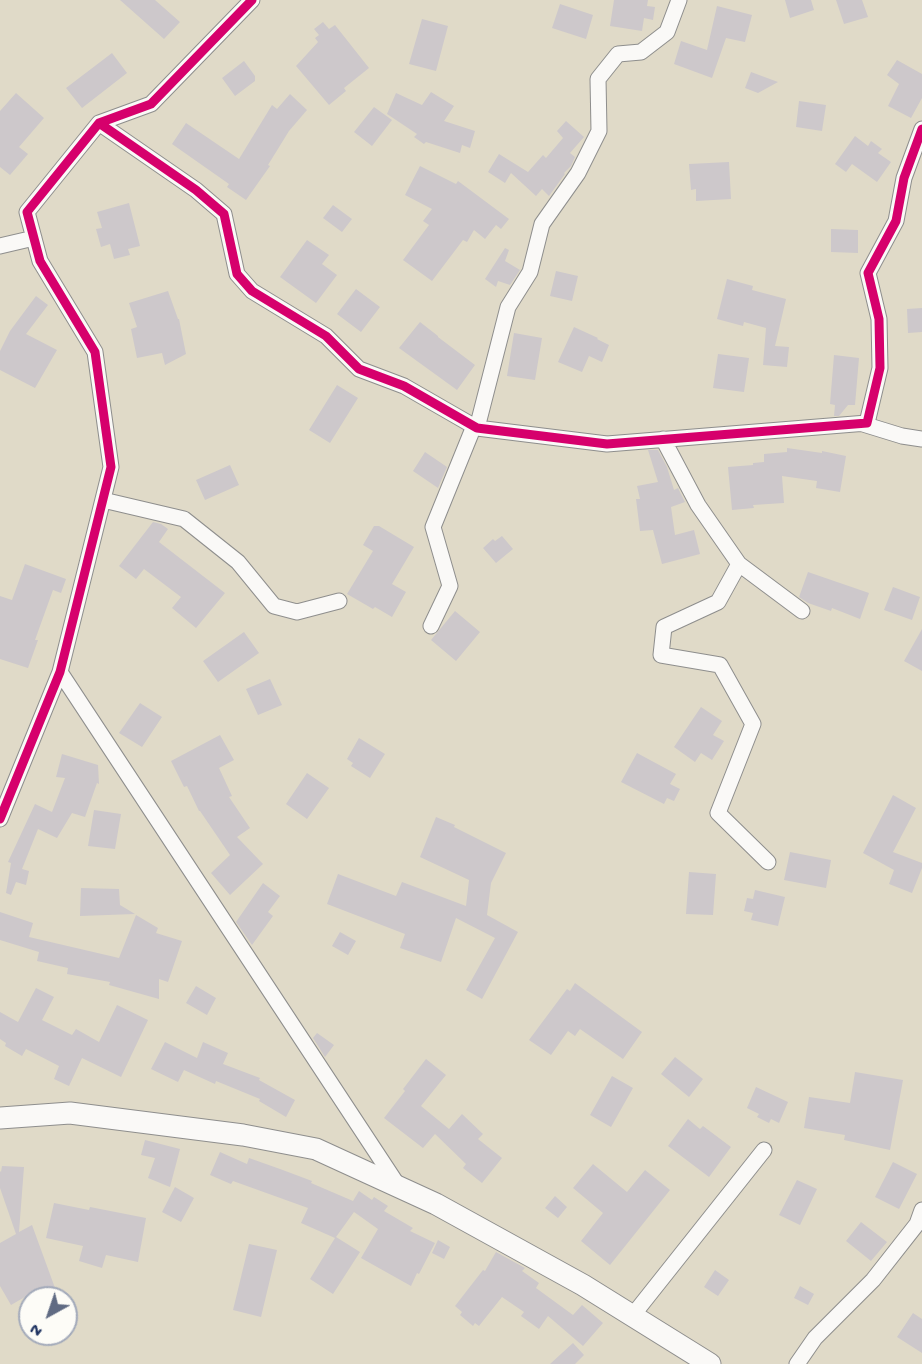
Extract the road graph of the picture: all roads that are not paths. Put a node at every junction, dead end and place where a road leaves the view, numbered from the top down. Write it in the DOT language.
graph roads {
  1 [pos="252,0"];
  2 [pos="679,0"];
  3 [pos="99,123"];
  4 [pos="922,129"];
  5 [pos="34,238"];
  6 [pos="0,246"];
  7 [pos="862,424"];
  8 [pos="476,427"];
  9 [pos="663,439"];
  10 [pos="922,439"];
  11 [pos="103,500"];
  12 [pos="739,564"];
  13 [pos="339,602"];
  14 [pos="802,611"];
  15 [pos="431,626"];
  16 [pos="60,672"];
  17 [pos="0,819"];
  18 [pos="768,862"];
  19 [pos="0,1118"];
  20 [pos="764,1150"];
  21 [pos="399,1187"];
  22 [pos="922,1209"];
  23 [pos="633,1315"];
  24 [pos="711,1364"];
  25 [pos="797,1364"];
  1 -- 3 [label="street"];
  2 -- 8 [label="street"];
  3 -- 5 [label="street"];
  3 -- 8 [label="street"];
  4 -- 7 [label="street"];
  5 -- 6 [label="street"];
  5 -- 11 [label="street"];
  7 -- 9 [label="street"];
  7 -- 10 [label="street"];
  8 -- 9 [label="street"];
  8 -- 15 [label="street"];
  9 -- 12 [label="street"];
  11 -- 13 [label="street"];
  11 -- 16 [label="street"];
  12 -- 14 [label="street"];
  12 -- 18 [label="street"];
  16 -- 17 [label="street"];
  16 -- 21 [label="street"];
  19 -- 21 [label="main road"];
  20 -- 23 [label="street"];
  21 -- 23 [label="main road"];
  22 -- 25 [label="street"];
  23 -- 24 [label="main road"];
}
